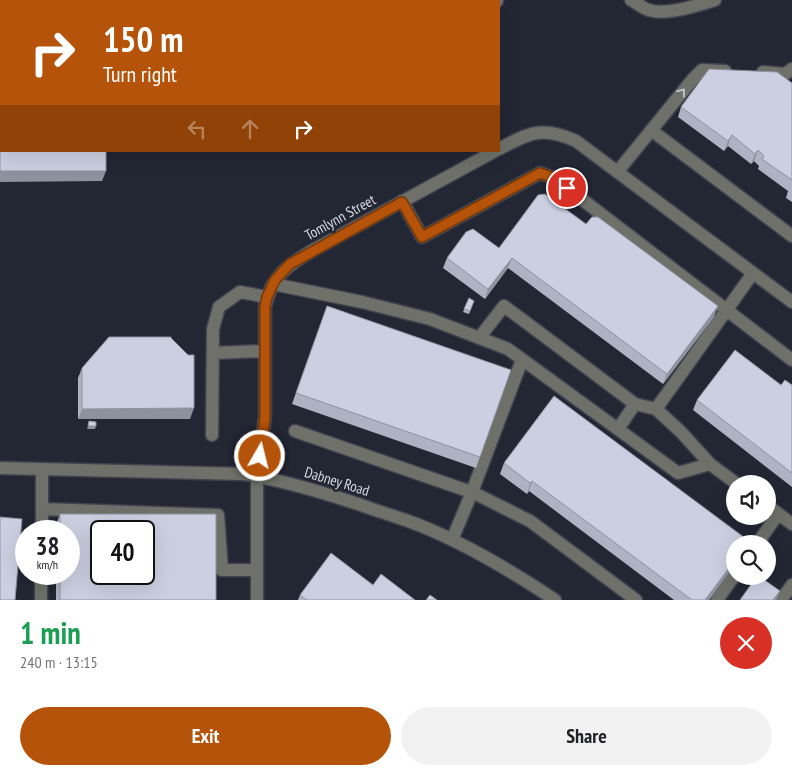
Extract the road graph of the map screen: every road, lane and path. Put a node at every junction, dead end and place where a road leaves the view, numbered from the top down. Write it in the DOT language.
graph roads {
  1 [pos="631,0"];
  2 [pos="715,0"];
  3 [pos="788,71"];
  4 [pos="652,130"];
  5 [pos="500,148"];
  6 [pos="493,152"];
  7 [pos="618,171"];
  8 [pos="402,202"];
  9 [pos="792,236"];
  10 [pos="753,273"];
  11 [pos="273,284"];
  12 [pos="267,297"];
  13 [pos="792,302"];
  14 [pos="726,310"];
  15 [pos="479,338"];
  16 [pos="265,351"];
  17 [pos="213,353"];
  18 [pos="522,360"];
  19 [pos="792,360"];
  20 [pos="635,404"];
  21 [pos="656,409"];
  22 [pos="618,429"];
  23 [pos="295,430"];
  24 [pos="212,435"];
  25 [pos="710,464"];
  26 [pos="0,468"];
  27 [pos="42,470"];
  28 [pos="257,476"];
  29 [pos="726,476"];
  30 [pos="472,492"];
  31 [pos="42,509"];
  32 [pos="778,514"];
  33 [pos="42,520"];
  34 [pos="792,524"];
  35 [pos="763,535"];
  36 [pos="452,540"];
  37 [pos="257,570"];
  38 [pos="41,585"];
  39 [pos="728,585"];
  40 [pos="792,585"];
  41 [pos="41,600"];
  42 [pos="258,600"];
  43 [pos="555,600"];
  44 [pos="636,600"];
  45 [pos="717,600"];
  46 [pos="781,600"];
  1 -- 2 [label="street"];
  4 -- 3 [label="street, one-way"];
  4 -- 7 [label="street"];
  4 -- 9 [label="street"];
  5 -- 7 [label="street"];
  6 -- 8 [label="street, Tomlynn Street"];
  7 -- 10 [label="street"];
  8 -- 11 [label="street, Tomlynn Street"];
  8 -- 14 [label="street"];
  10 -- 13 [label="street"];
  10 -- 14 [label="street"];
  11 -- 12 [label="street, Tomlynn Street"];
  11 -- 15 [label="street"];
  12 -- 16 [label="street, Tomlynn Street"];
  12 -- 17 [label="street"];
  14 -- 19 [label="street"];
  14 -- 21 [label="street"];
  15 -- 18 [label="street"];
  15 -- 20 [label="street"];
  16 -- 17 [label="street"];
  16 -- 28 [label="street, Tomlynn Street"];
  17 -- 24 [label="street"];
  18 -- 22 [label="street"];
  18 -- 30 [label="street"];
  20 -- 21 [label="street"];
  20 -- 22 [label="street"];
  21 -- 25 [label="street"];
  22 -- 25 [label="street"];
  23 -- 30 [label="street"];
  25 -- 29 [label="street"];
  26 -- 27 [label="street, Dabney Road"];
  27 -- 28 [label="street, Dabney Road"];
  27 -- 31 [label="street"];
  28 -- 36 [label="street, Dabney Road"];
  28 -- 37 [label="street, Tomlynn Street"];
  30 -- 36 [label="street"];
  30 -- 44 [label="street"];
  31 -- 33 [label="street"];
  31 -- 37 [label="street"];
  32 -- 34 [label="street"];
  32 -- 35 [label="street"];
  36 -- 43 [label="street, Dabney Road"];
  37 -- 42 [label="street, Tomlynn Street"];
  38 -- 41 [label="street"];
  39 -- 45 [label="street"];
  40 -- 46 [label="street"];
}
